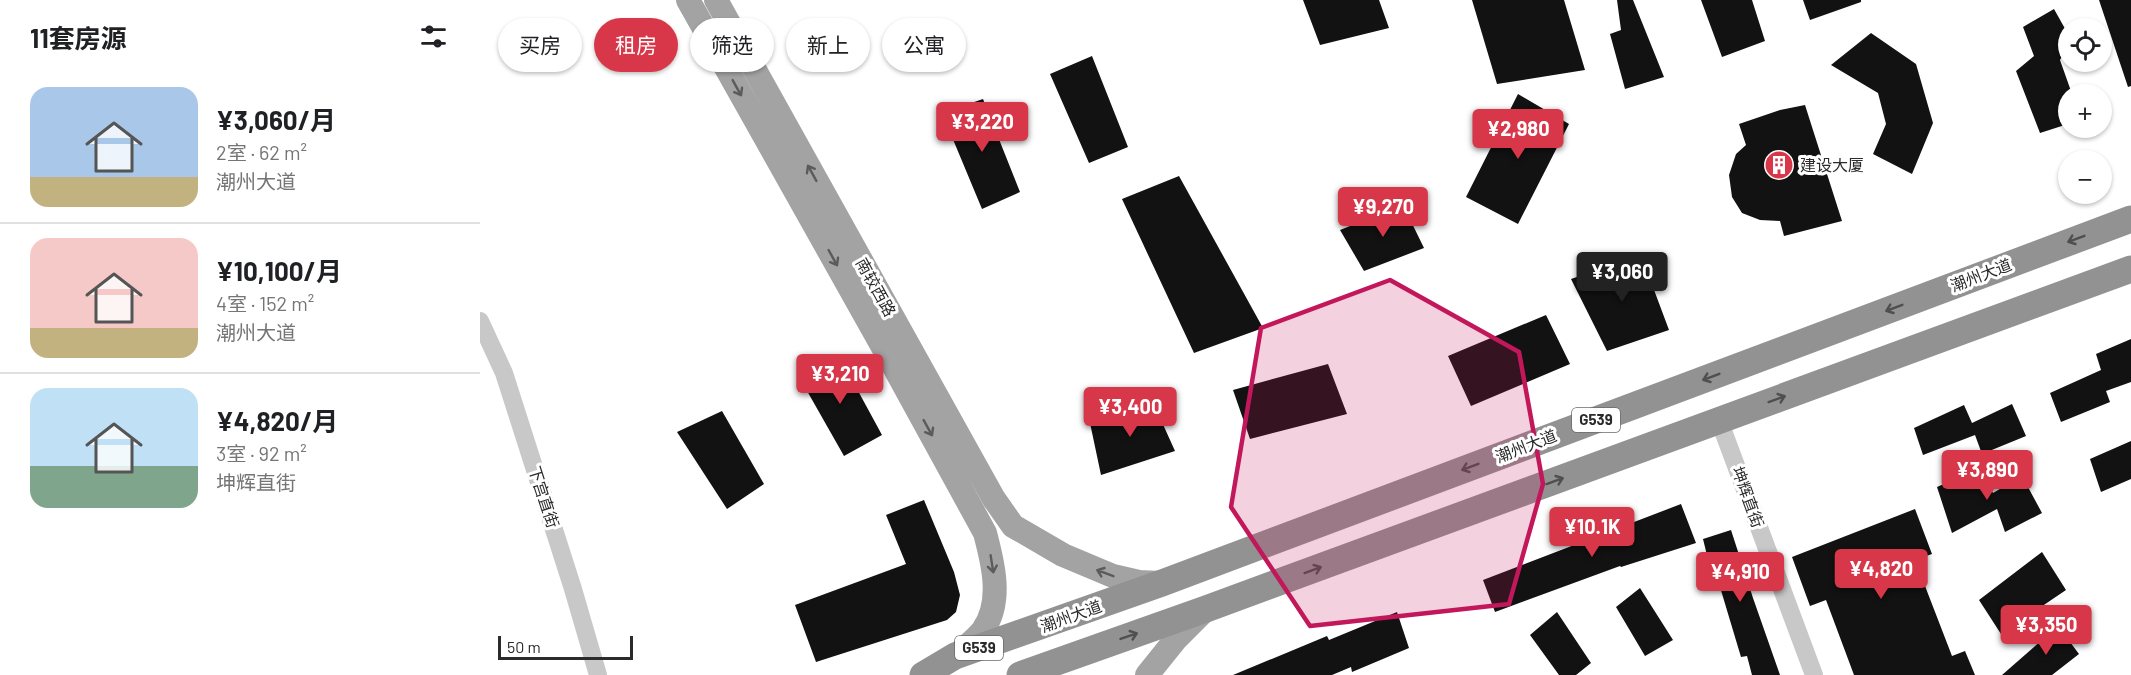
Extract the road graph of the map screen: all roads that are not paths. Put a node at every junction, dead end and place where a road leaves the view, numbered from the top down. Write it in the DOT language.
graph roads {
  1 [pos="688,0"];
  2 [pos="716,0"];
  3 [pos="2131,219"];
  4 [pos="2131,269"];
  5 [pos="480,321"];
  6 [pos="484,343"];
  7 [pos="1719,420"];
  8 [pos="1162,583"];
  9 [pos="1206,609"];
  10 [pos="955,656"];
  11 [pos="598,675"];
  12 [pos="923,675"];
  13 [pos="1020,675"];
  14 [pos="1147,675"];
  15 [pos="1814,675"];
  1 -- 10 [label="main road, 南较西路, one-way"];
  8 -- 2 [label="main road, 南较西路, one-way"];
  3 -- 8 [label="highway, 潮州大道 / G539, one-way"];
  7 -- 4 [label="highway, G539, one-way"];
  5 -- 6 [label="street, 下宫直街"];
  6 -- 11 [label="street, 下宫直街"];
  9 -- 7 [label="highway, G539, one-way"];
  7 -- 15 [label="street, 坤辉直街"];
  8 -- 10 [label="highway, 潮州大道 / G539"];
  13 -- 9 [label="highway, G539, one-way"];
  9 -- 14 [label="main road"];
  10 -- 12 [label="highway, 潮州大道 / G539"];
}
